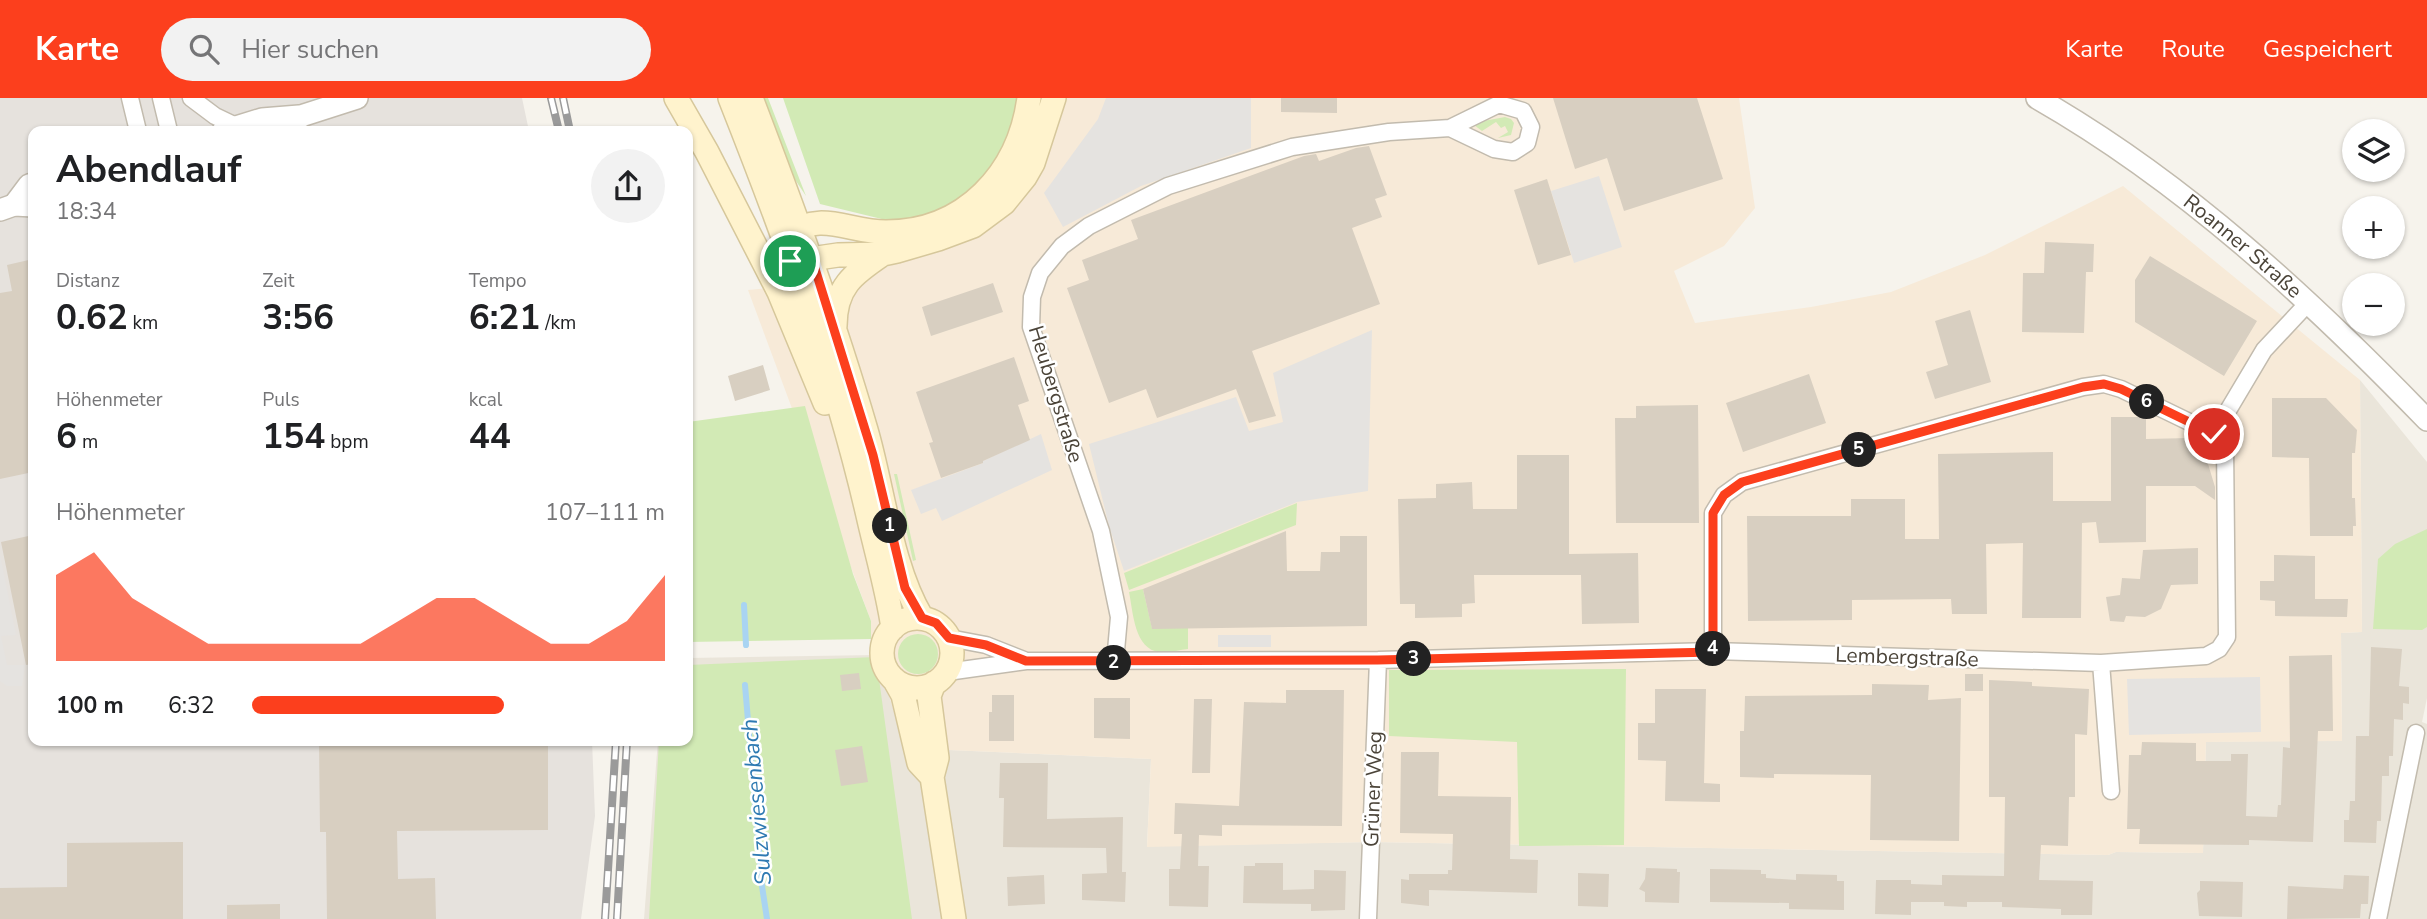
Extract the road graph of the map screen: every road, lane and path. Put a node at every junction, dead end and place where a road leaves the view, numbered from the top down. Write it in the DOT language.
graph roads {
  1 [pos="161,98"];
  2 [pos="191,98"];
  3 [pos="357,98"];
  4 [pos="676,98"];
  5 [pos="730,98"];
  6 [pos="751,98"];
  7 [pos="1029,98"];
  8 [pos="2037,98"];
  9 [pos="1052,100"];
  10 [pos="131,104"];
  11 [pos="304,115"];
  12 [pos="137,126"];
  13 [pos="168,126"];
  14 [pos="227,126"];
  15 [pos="240,126"];
  16 [pos="285,126"];
  17 [pos="692,126"];
  18 [pos="693,128"];
  19 [pos="1450,128"];
  20 [pos="28,187"];
  21 [pos="16,207"];
  22 [pos="791,232"];
  23 [pos="883,254"];
  24 [pos="801,260"];
  25 [pos="2308,303"];
  26 [pos="837,340"];
  27 [pos="2427,419"];
  28 [pos="846,427"];
  29 [pos="2214,434"];
  30 [pos="922,618"];
  31 [pos="893,628"];
  32 [pos="949,638"];
  33 [pos="1713,652"];
  34 [pos="1378,660"];
  35 [pos="1026,661"];
  36 [pos="1115,663"];
  37 [pos="2101,663"];
  38 [pos="940,677"];
  39 [pos="894,679"];
  40 [pos="2416,733"];
  41 [pos="932,777"];
  42 [pos="2111,791"];
  43 [pos="954,919"];
  44 [pos="1368,919"];
  45 [pos="2378,919"];
  1 -- 13 [label="street"];
  2 -- 14 [label="street"];
  3 -- 11 [label="street"];
  4 -- 17 [label="main road"];
  5 -- 22 [label="main road"];
  6 -- 22 [label="main road"];
  7 -- 22 [label="main road"];
  8 -- 25 [label="street, Roanner Straße"];
  9 -- 23 [label="main road"];
  10 -- 12 [label="street"];
  11 -- 15 [label="street"];
  11 -- 16 [label="street"];
  18 -- 28 [label="main road"];
  19 -- 19 [label="street, Heubergstraße"];
  19 -- 36 [label="street, Heubergstraße"];
  20 -- 21 [label="street"];
  22 -- 24 [label="main road"];
  23 -- 24 [label="main road"];
  23 -- 26 [label="main road"];
  24 -- 26 [label="main road"];
  24 -- 28 [label="main road"];
  25 -- 27 [label="street, Roanner Straße"];
  25 -- 29 [label="street"];
  26 -- 30 [label="main road"];
  28 -- 31 [label="main road"];
  29 -- 33 [label="street"];
  29 -- 37 [label="street, Lembergstraße"];
  30 -- 31 [label="main road"];
  30 -- 32 [label="main road"];
  31 -- 39 [label="main road"];
  32 -- 35 [label="street, Lembergstraße"];
  32 -- 38 [label="main road"];
  33 -- 34 [label="street, Lembergstraße"];
  33 -- 37 [label="street, Lembergstraße"];
  34 -- 36 [label="street, Lembergstraße"];
  34 -- 44 [label="street, Grüner Weg"];
  35 -- 36 [label="street, Lembergstraße"];
  35 -- 38 [label="street, Lembergstraße"];
  37 -- 42 [label="street"];
  38 -- 39 [label="main road"];
  38 -- 41 [label="main road"];
  39 -- 41 [label="main road"];
  40 -- 45 [label="street"];
  41 -- 43 [label="main road"];
}
